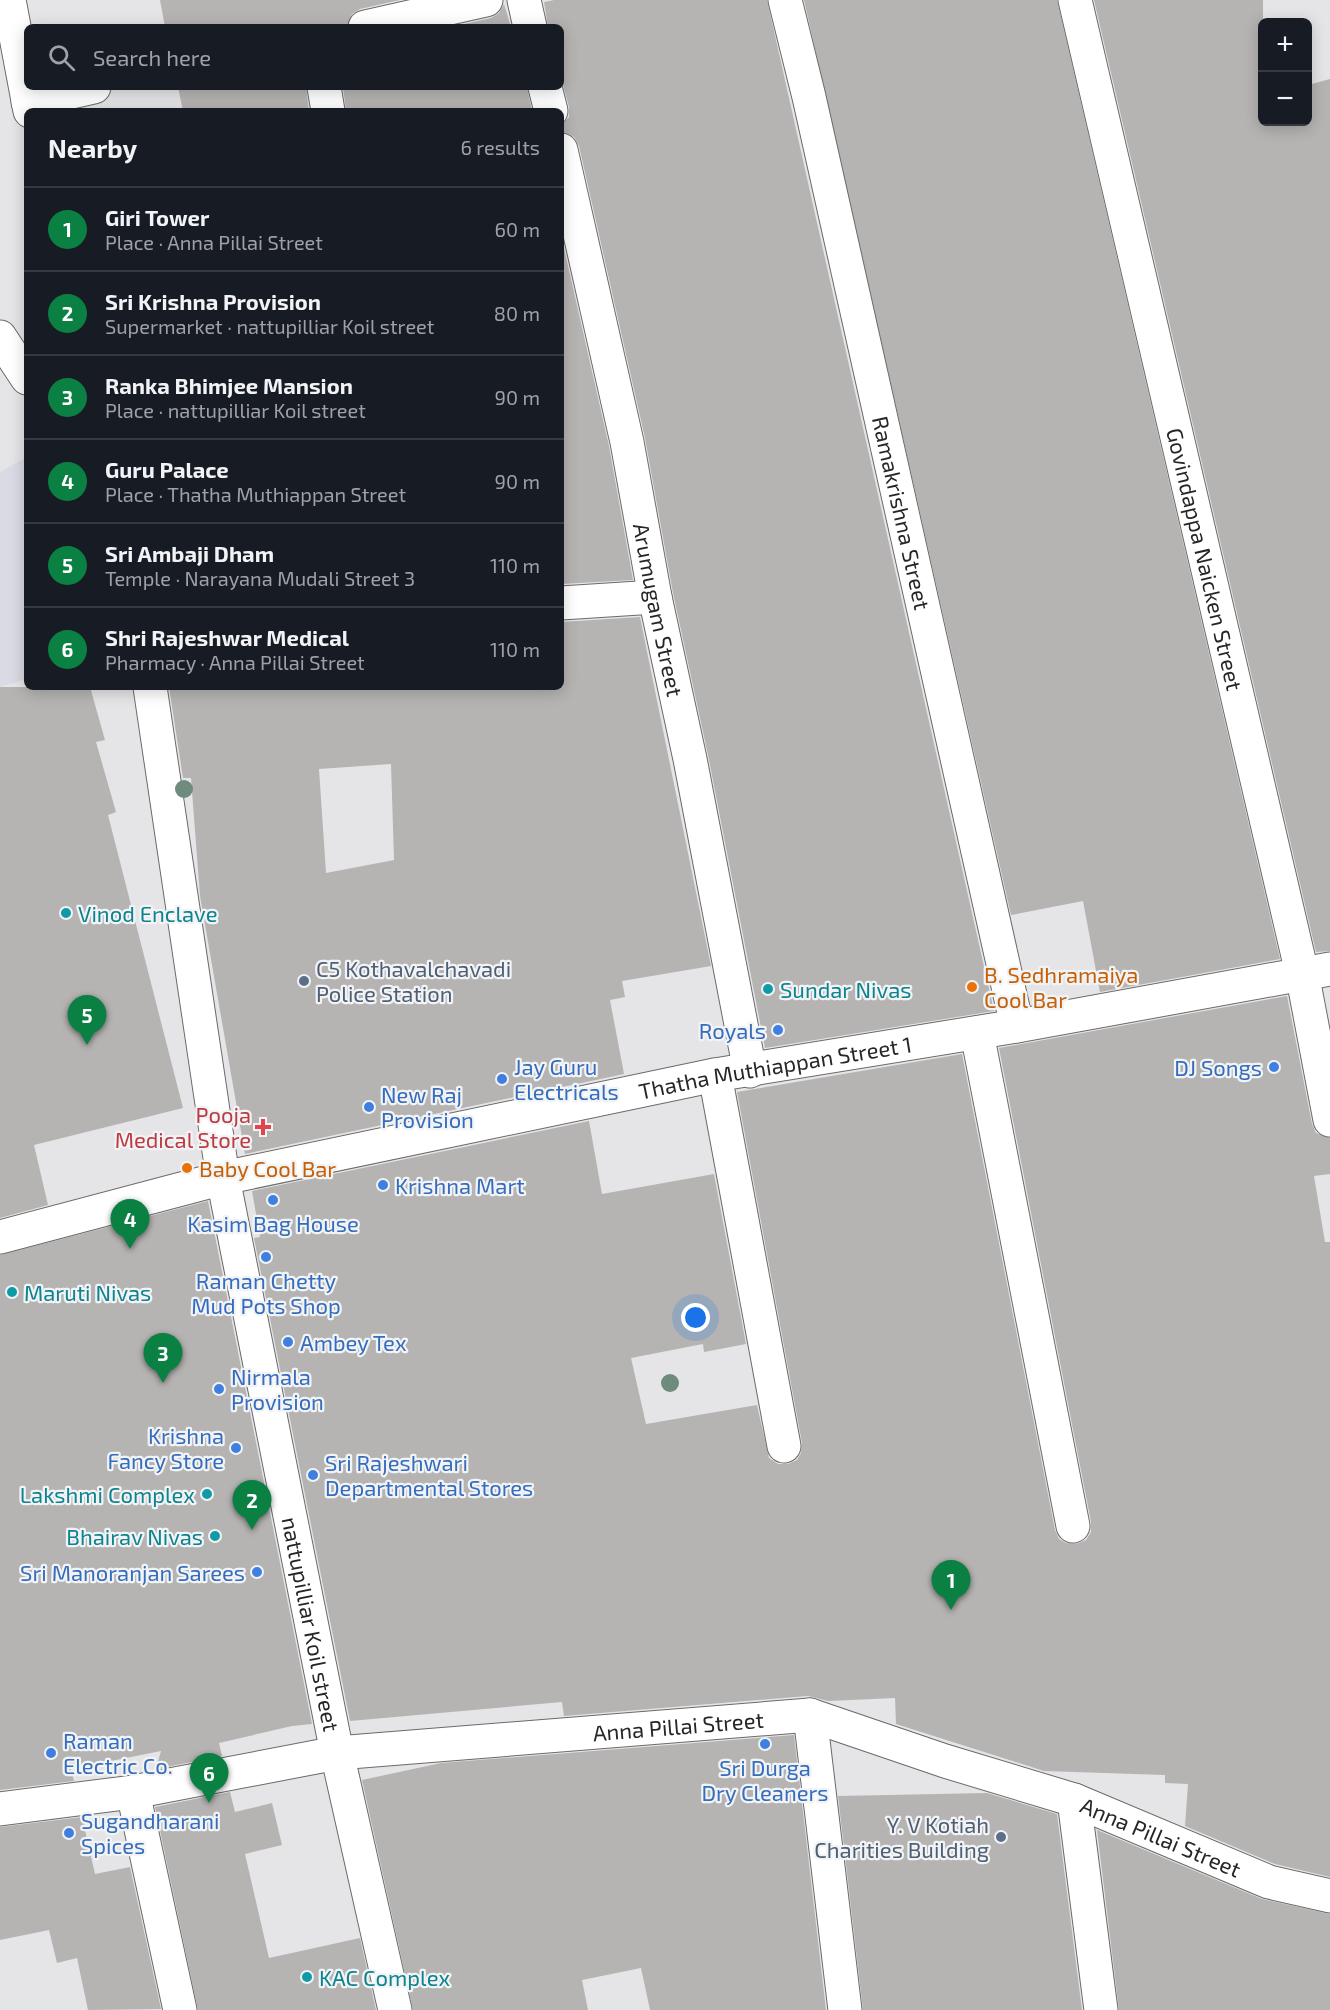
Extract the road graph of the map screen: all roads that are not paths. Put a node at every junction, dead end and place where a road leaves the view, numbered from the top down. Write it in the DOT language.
graph roads {
  1 [pos="9,0"];
  2 [pos="486,0"];
  3 [pos="524,0"];
  4 [pos="785,0"];
  5 [pos="1075,0"];
  6 [pos="378,24"];
  7 [pos="530,24"];
  8 [pos="24,80"];
  9 [pos="26,90"];
  10 [pos="84,90"];
  11 [pos="324,90"];
  12 [pos="546,90"];
  13 [pos="29,106"];
  14 [pos="328,108"];
  15 [pos="550,108"];
  16 [pos="564,163"];
  17 [pos="0,337"];
  18 [pos="24,373"];
  19 [pos="655,597"];
  20 [pos="564,603"];
  21 [pos="150,690"];
  22 [pos="1316,971"];
  23 [pos="1017,1026"];
  24 [pos="977,1033"];
  25 [pos="750,1071"];
  26 [pos="716,1075"];
  27 [pos="1330,1120"];
  28 [pos="223,1178"];
  29 [pos="0,1237"];
  30 [pos="784,1446"];
  31 [pos="1074,1526"];
  32 [pos="810,1715"];
  33 [pos="337,1754"];
  34 [pos="133,1792"];
  35 [pos="1074,1800"];
  36 [pos="0,1809"];
  37 [pos="1330,1896"];
  38 [pos="180,2010"];
  39 [pos="395,2010"];
  40 [pos="845,2010"];
  41 [pos="1101,2010"];
  1 -- 8 [label="street"];
  2 -- 6 [label="street"];
  3 -- 7 [label="street"];
  4 -- 23 [label="street, Ramakrishna Street"];
  5 -- 22 [label="street, Govindappa Naicken Street"];
  9 -- 13 [label="street"];
  10 -- 13 [label="street"];
  11 -- 14 [label="street"];
  12 -- 15 [label="street"];
  16 -- 19 [label="street, Arumugam Street"];
  17 -- 18 [label="street"];
  19 -- 20 [label="street"];
  19 -- 25 [label="street, Arumugam Street"];
  21 -- 28 [label="street, nattupilliar Koil street"];
  22 -- 23 [label="street, Thatha Muthiappan Street 1"];
  22 -- 27 [label="street, Govindappa Naicken Street"];
  23 -- 24 [label="street, Thatha Muthiappan Street 1"];
  24 -- 25 [label="street, Thatha Muthiappan Street 1"];
  24 -- 31 [label="street"];
  25 -- 26 [label="street, Thatha Muthiappan Street 1"];
  26 -- 28 [label="street, Thatha Muthiappan Street 1"];
  26 -- 30 [label="street"];
  28 -- 29 [label="street, Thatha Muthiappan Street 1"];
  28 -- 33 [label="street, nattupilliar Koil street"];
  32 -- 33 [label="street, Anna Pillai Street"];
  32 -- 35 [label="street, Anna Pillai Street"];
  32 -- 40 [label="street"];
  33 -- 34 [label="street, Anna Pillai Street"];
  33 -- 39 [label="street, nattupilliar Koil street"];
  34 -- 36 [label="street, Anna Pillai Street"];
  34 -- 38 [label="street"];
  35 -- 37 [label="street, Anna Pillai Street"];
  35 -- 41 [label="street"];
}
